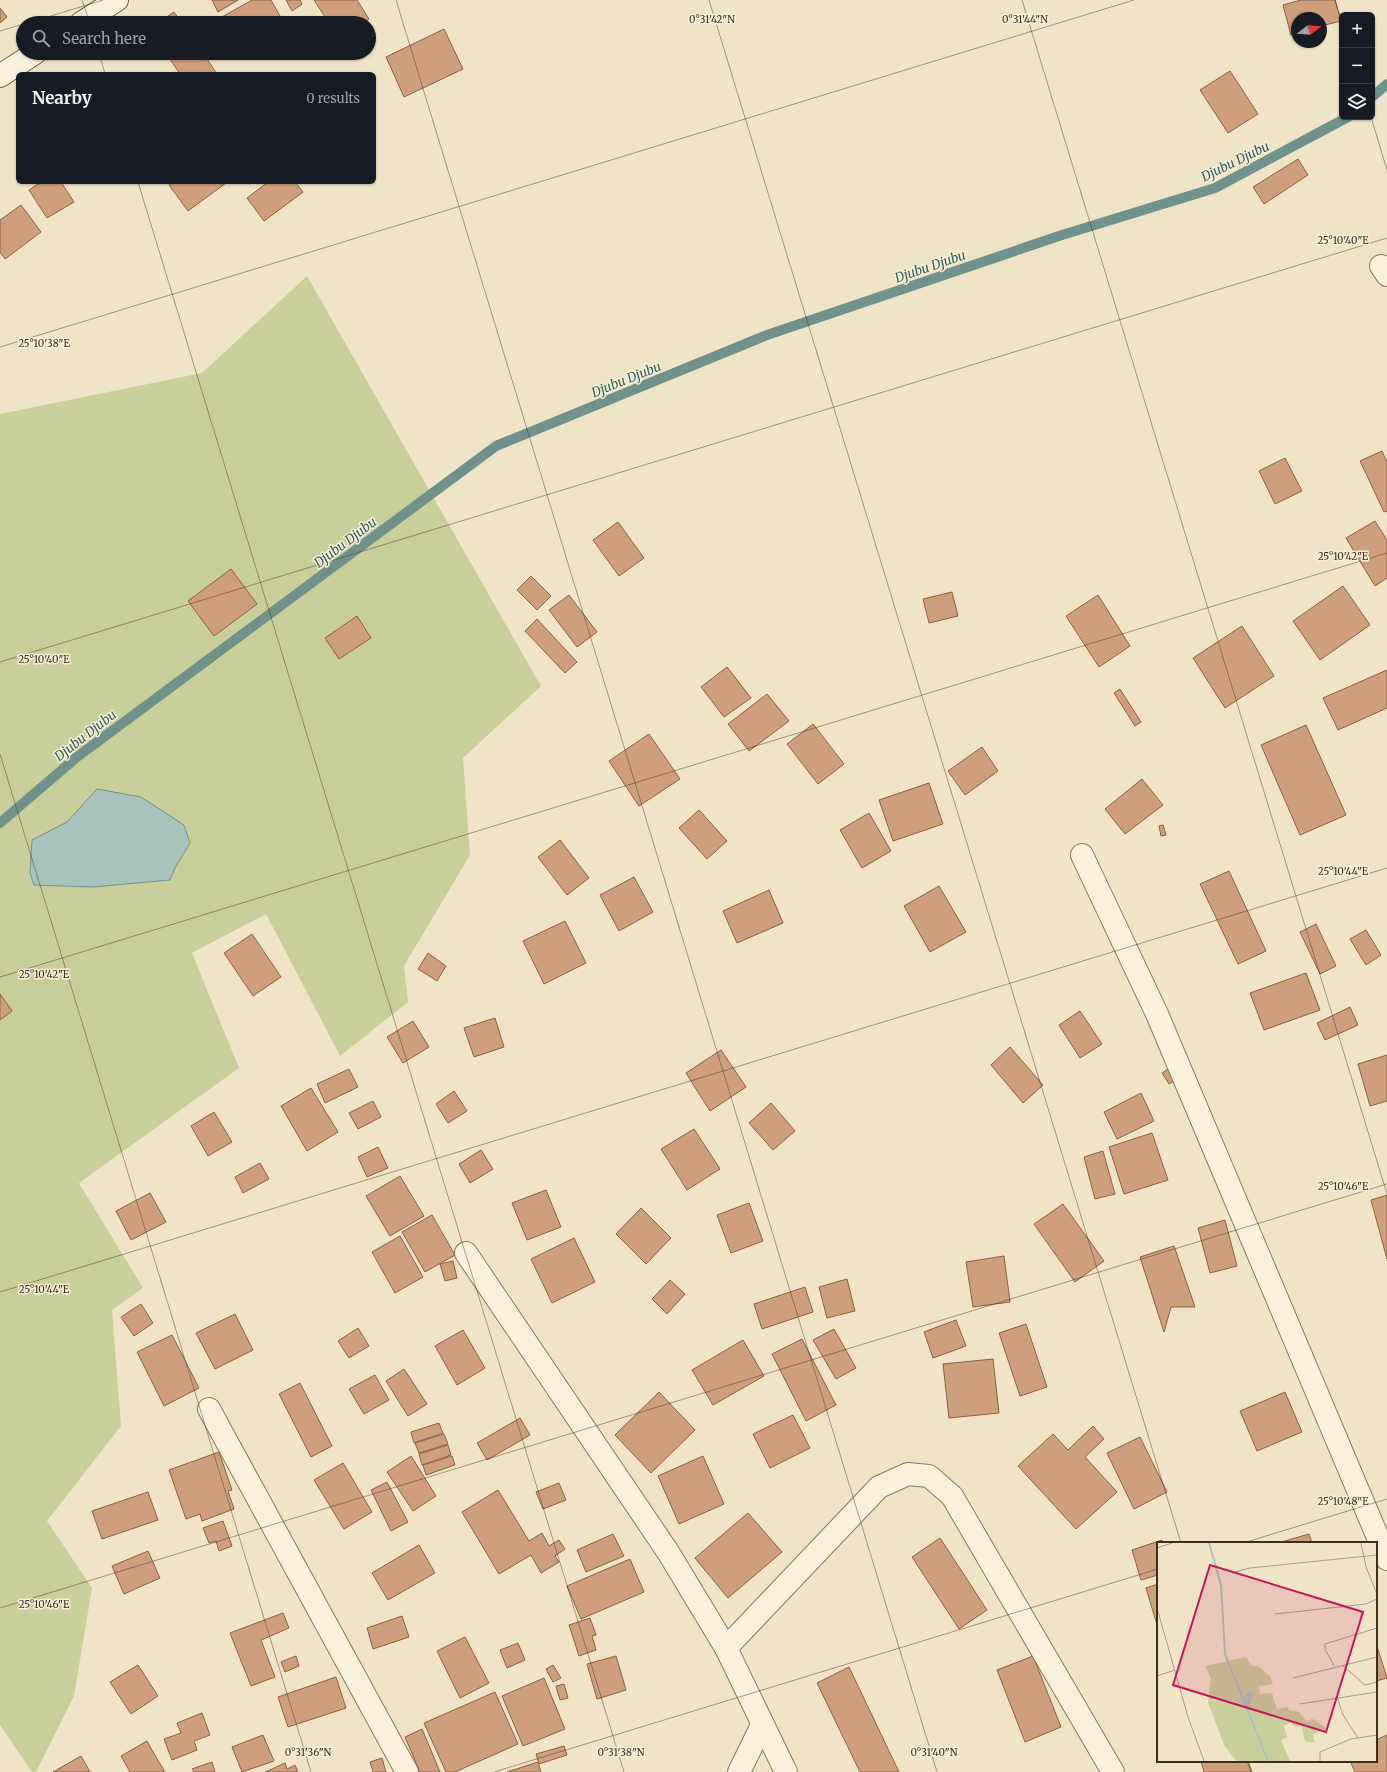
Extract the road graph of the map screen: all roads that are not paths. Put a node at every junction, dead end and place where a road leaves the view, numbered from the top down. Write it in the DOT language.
graph roads {
  1 [pos="117,0"];
  2 [pos="92,16"];
  3 [pos="24,60"];
  4 [pos="0,76"];
  5 [pos="1082,856"];
  6 [pos="466,1253"];
  7 [pos="210,1409"];
  8 [pos="1387,1559"];
  9 [pos="726,1648"];
  10 [pos="762,1725"];
  11 [pos="407,1772"];
  12 [pos="739,1772"];
  13 [pos="786,1772"];
  14 [pos="1113,1772"];
  1 -- 2 [label="street"];
  3 -- 4 [label="street"];
  5 -- 8 [label="street"];
  6 -- 9 [label="street"];
  7 -- 11 [label="street"];
  9 -- 10 [label="street"];
  9 -- 14 [label="street"];
  10 -- 12 [label="street"];
  10 -- 13 [label="street"];
}
